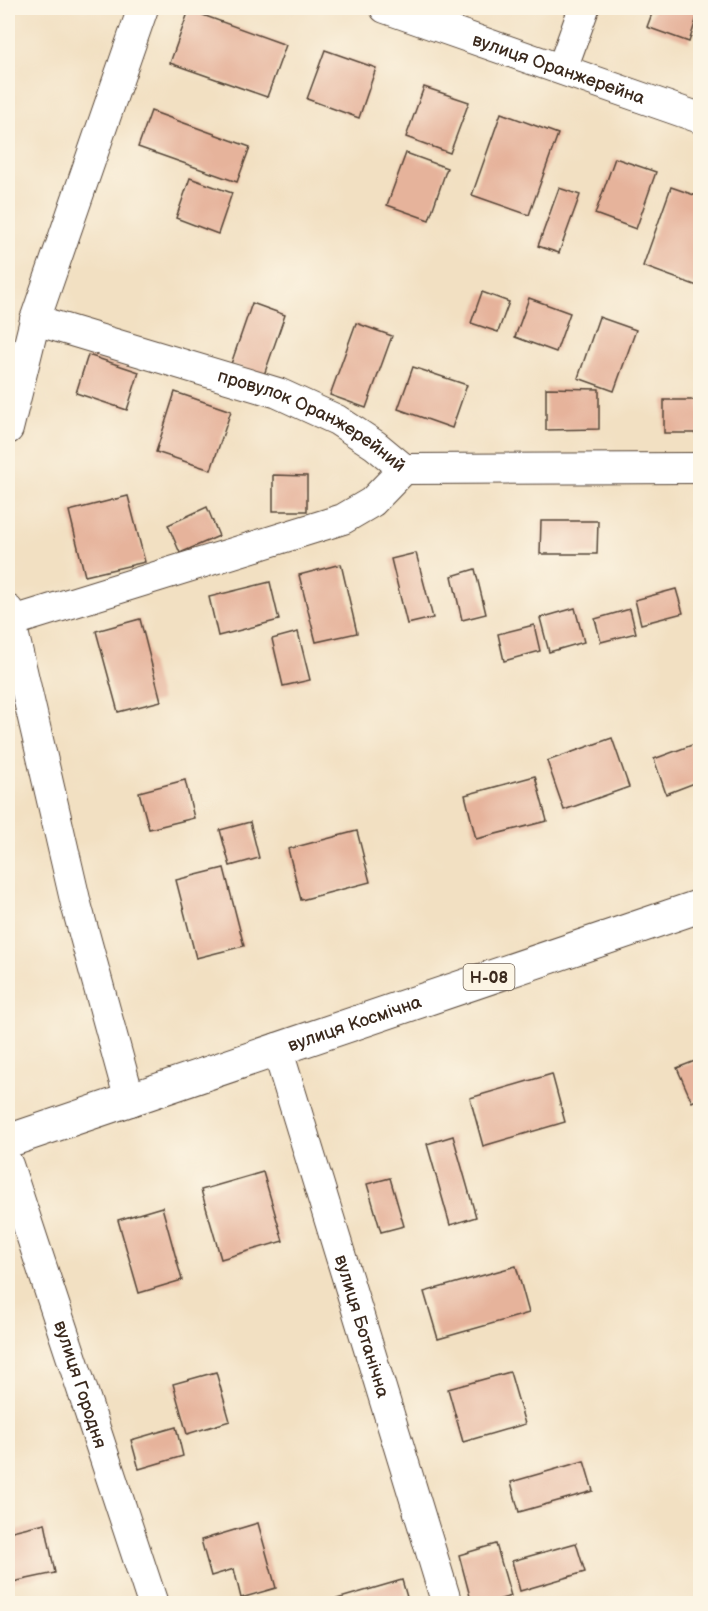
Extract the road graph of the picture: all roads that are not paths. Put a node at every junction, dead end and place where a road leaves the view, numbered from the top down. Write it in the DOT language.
graph roads {
  1 [pos="143,8"];
  2 [pos="385,8"];
  3 [pos="584,8"];
  4 [pos="562,69"];
  5 [pos="700,118"];
  6 [pos="35,320"];
  7 [pos="8,429"];
  8 [pos="700,468"];
  9 [pos="404,469"];
  10 [pos="9,616"];
  11 [pos="700,906"];
  12 [pos="278,1048"];
  13 [pos="130,1101"];
  14 [pos="8,1141"];
  15 [pos="8,1165"];
  16 [pos="153,1604"];
  17 [pos="447,1604"];
  1 -- 6 [label="street"];
  2 -- 4 [label="street, вулиця Оранжерейна"];
  3 -- 4 [label="street"];
  4 -- 5 [label="street, вулиця Оранжерейна"];
  6 -- 7 [label="street"];
  6 -- 9 [label="street, провулок Оранжерейний"];
  8 -- 9 [label="street, провулок Оранжерейний"];
  9 -- 10 [label="street"];
  10 -- 13 [label="street"];
  11 -- 12 [label="main road, вулиця Космічна / Н-08"];
  12 -- 13 [label="main road, вулиця Космічна / Н-08"];
  12 -- 17 [label="street, вулиця Ботанічна"];
  13 -- 14 [label="main road, вулиця Космічна / Н-08"];
  15 -- 16 [label="street, вулиця Городня"];
}
